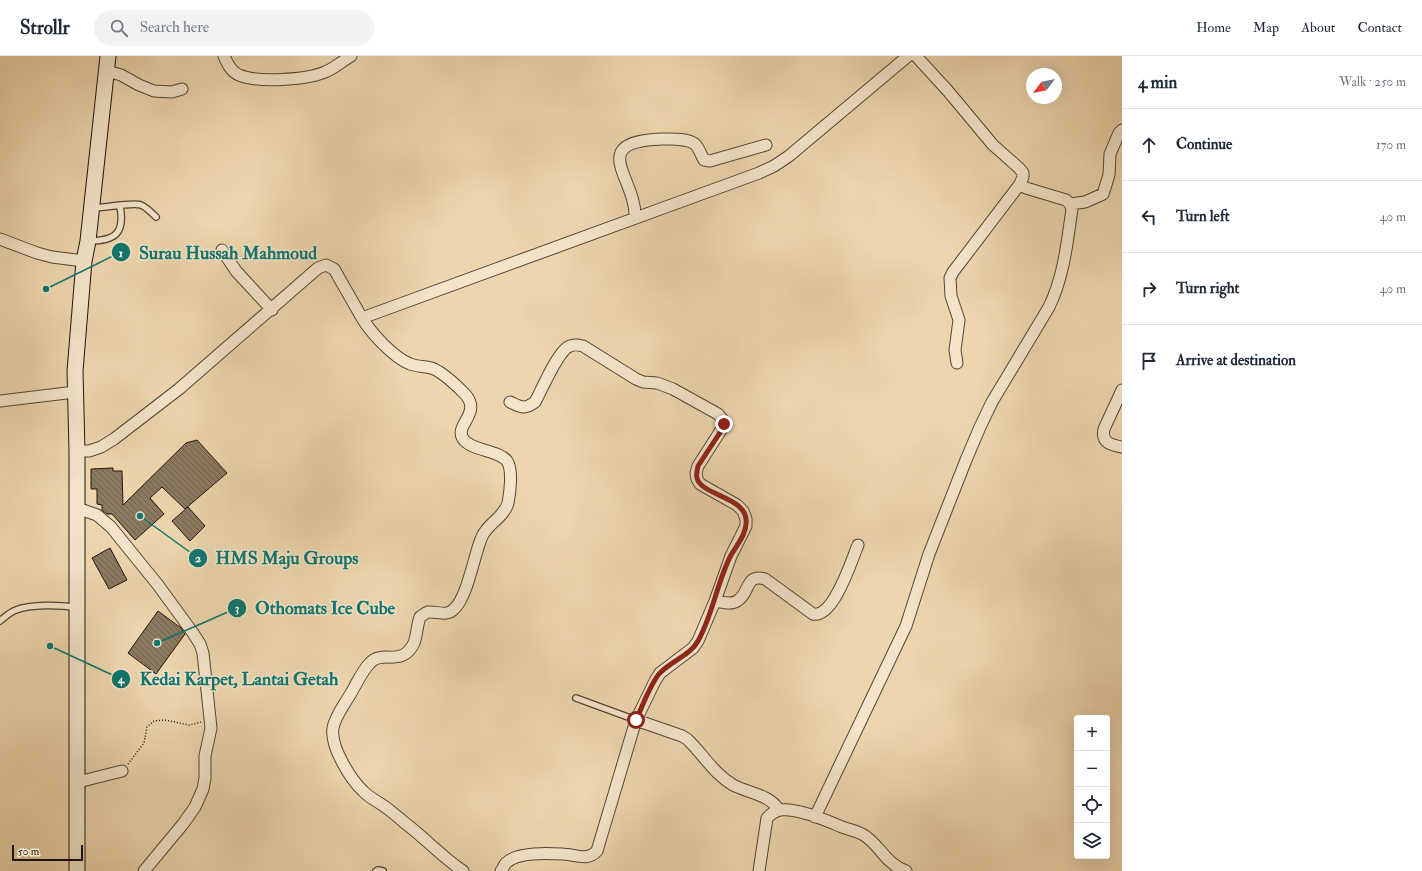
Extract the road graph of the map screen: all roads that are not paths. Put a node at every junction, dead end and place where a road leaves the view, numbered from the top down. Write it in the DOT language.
graph roads {
  1 [pos="108,56"];
  2 [pos="224,56"];
  3 [pos="351,56"];
  4 [pos="908,56"];
  5 [pos="916,56"];
  6 [pos="106,71"];
  7 [pos="182,89"];
  8 [pos="1122,130"];
  9 [pos="766,145"];
  10 [pos="1020,184"];
  11 [pos="1070,204"];
  12 [pos="120,206"];
  13 [pos="91,208"];
  14 [pos="156,217"];
  15 [pos="635,218"];
  16 [pos="0,239"];
  17 [pos="88,241"];
  18 [pos="222,250"];
  19 [pos="84,261"];
  20 [pos="272,310"];
  21 [pos="362,318"];
  22 [pos="957,363"];
  23 [pos="1122,390"];
  24 [pos="75,392"];
  25 [pos="0,401"];
  26 [pos="510,402"];
  27 [pos="1122,447"];
  28 [pos="77,451"];
  29 [pos="77,508"];
  30 [pos="858,544"];
  31 [pos="715,601"];
  32 [pos="78,607"];
  33 [pos="0,621"];
  34 [pos="576,698"];
  35 [pos="636,720"];
  36 [pos="122,771"];
  37 [pos="78,782"];
  38 [pos="778,810"];
  39 [pos="815,817"];
  40 [pos="77,871"];
  41 [pos="144,871"];
  42 [pos="376,871"];
  43 [pos="383,871"];
  44 [pos="464,871"];
  45 [pos="501,871"];
  46 [pos="759,871"];
  47 [pos="906,871"];
  1 -- 6 [label="street"];
  2 -- 3 [label="street"];
  4 -- 15 [label="street"];
  5 -- 10 [label="street"];
  6 -- 7 [label="street"];
  6 -- 13 [label="street"];
  8 -- 11 [label="street"];
  9 -- 15 [label="street"];
  10 -- 11 [label="street"];
  10 -- 22 [label="street"];
  11 -- 39 [label="street"];
  12 -- 13 [label="lane"];
  12 -- 14 [label="lane"];
  12 -- 17 [label="lane"];
  13 -- 17 [label="street"];
  15 -- 21 [label="street"];
  16 -- 19 [label="street"];
  17 -- 19 [label="street"];
  18 -- 20 [label="street"];
  19 -- 24 [label="street"];
  20 -- 21 [label="street"];
  20 -- 28 [label="street"];
  21 -- 44 [label="street"];
  23 -- 27 [label="street"];
  24 -- 25 [label="street"];
  24 -- 28 [label="street"];
  26 -- 31 [label="street"];
  28 -- 29 [label="street"];
  29 -- 32 [label="street"];
  29 -- 41 [label="street"];
  30 -- 31 [label="street"];
  31 -- 35 [label="street"];
  32 -- 33 [label="lane"];
  32 -- 37 [label="street"];
  34 -- 35 [label="lane"];
  35 -- 38 [label="street"];
  35 -- 45 [label="street"];
  36 -- 37 [label="street"];
  37 -- 40 [label="street"];
  38 -- 39 [label="street"];
  38 -- 46 [label="street"];
  39 -- 47 [label="street"];
  42 -- 43 [label="lane"];
}
